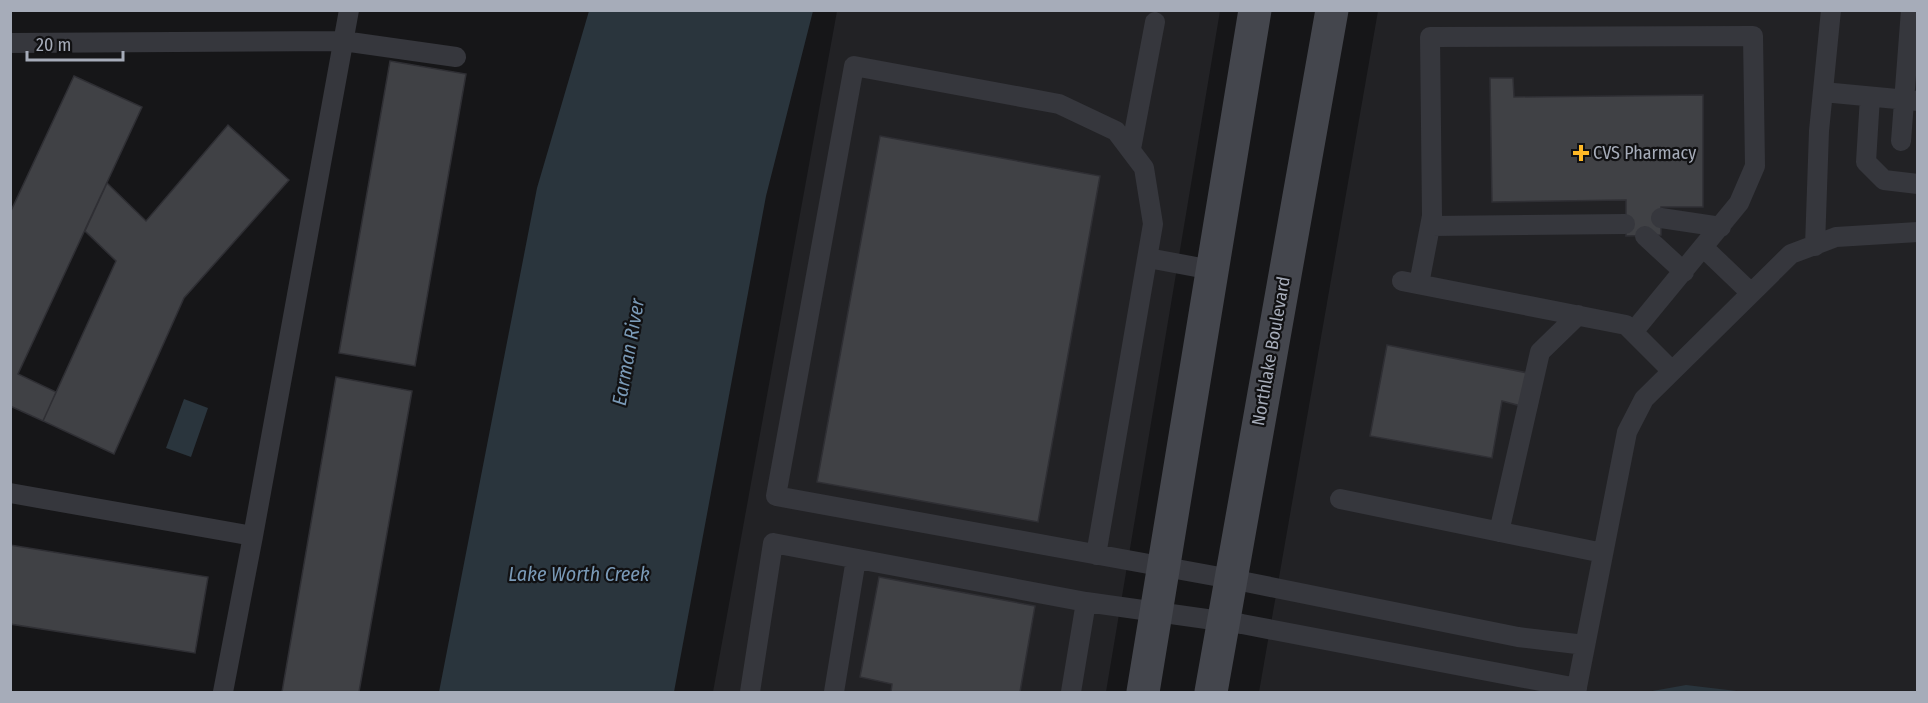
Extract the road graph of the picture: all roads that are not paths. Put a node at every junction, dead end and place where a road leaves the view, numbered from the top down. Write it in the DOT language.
graph roads {
  1 [pos="349,10"];
  2 [pos="1255,10"];
  3 [pos="1332,10"];
  4 [pos="1831,10"];
  5 [pos="1911,10"];
  6 [pos="1155,22"];
  7 [pos="343,40"];
  8 [pos="10,44"];
  9 [pos="456,57"];
  10 [pos="1823,92"];
  11 [pos="1870,97"];
  12 [pos="1911,100"];
  13 [pos="1901,141"];
  14 [pos="1131,149"];
  15 [pos="1917,184"];
  16 [pos="1661,218"];
  17 [pos="1625,224"];
  18 [pos="1431,225"];
  19 [pos="1720,227"];
  20 [pos="1917,232"];
  21 [pos="1645,236"];
  22 [pos="1815,246"];
  23 [pos="1704,248"];
  24 [pos="1148,258"];
  25 [pos="1212,270"];
  26 [pos="1684,272"];
  27 [pos="1751,293"];
  28 [pos="1578,315"];
  29 [pos="1634,332"];
  30 [pos="1672,371"];
  31 [pos="10,493"];
  32 [pos="1340,499"];
  33 [pos="1499,532"];
  34 [pos="253,536"];
  35 [pos="1603,553"];
  36 [pos="1095,555"];
  37 [pos="856,559"];
  38 [pos="1163,568"];
  39 [pos="1231,579"];
  40 [pos="1086,602"];
  41 [pos="1156,612"];
  42 [pos="1223,621"];
  43 [pos="1585,645"];
  44 [pos="1577,690"];
  45 [pos="223,693"];
  46 [pos="750,693"];
  47 [pos="834,693"];
  48 [pos="1071,693"];
  49 [pos="1143,693"];
  50 [pos="1211,693"];
  1 -- 7 [label="lane"];
  2 -- 25 [label="main road"];
  3 -- 39 [label="main road, Northlake Boulevard"];
  4 -- 10 [label="lane"];
  5 -- 12 [label="lane"];
  6 -- 14 [label="lane"];
  7 -- 8 [label="lane"];
  7 -- 9 [label="lane"];
  7 -- 34 [label="lane"];
  10 -- 11 [label="lane"];
  10 -- 22 [label="lane"];
  11 -- 12 [label="lane"];
  11 -- 15 [label="lane"];
  12 -- 13 [label="lane"];
  14 -- 24 [label="lane"];
  14 -- 36 [label="lane"];
  16 -- 19 [label="lane"];
  17 -- 18 [label="lane"];
  18 -- 19 [label="lane"];
  18 -- 28 [label="lane"];
  19 -- 23 [label="lane"];
  20 -- 22 [label="lane"];
  21 -- 26 [label="lane"];
  22 -- 27 [label="lane"];
  23 -- 26 [label="lane"];
  23 -- 27 [label="lane"];
  24 -- 25 [label="lane"];
  24 -- 36 [label="lane"];
  25 -- 38 [label="main road"];
  26 -- 29 [label="lane"];
  27 -- 30 [label="lane"];
  28 -- 29 [label="lane"];
  28 -- 33 [label="lane"];
  29 -- 30 [label="lane"];
  30 -- 35 [label="lane"];
  31 -- 34 [label="lane"];
  32 -- 33 [label="lane"];
  33 -- 35 [label="lane"];
  34 -- 45 [label="lane"];
  35 -- 43 [label="lane"];
  36 -- 38 [label="lane"];
  37 -- 40 [label="lane"];
  37 -- 46 [label="lane"];
  37 -- 47 [label="lane"];
  38 -- 39 [label="lane"];
  38 -- 41 [label="main road"];
  39 -- 42 [label="main road, Northlake Boulevard"];
  39 -- 43 [label="lane"];
  40 -- 41 [label="lane"];
  40 -- 48 [label="lane"];
  41 -- 42 [label="lane"];
  41 -- 49 [label="main road"];
  42 -- 44 [label="lane"];
  42 -- 50 [label="main road, Northlake Boulevard"];
  43 -- 44 [label="lane"];
}
